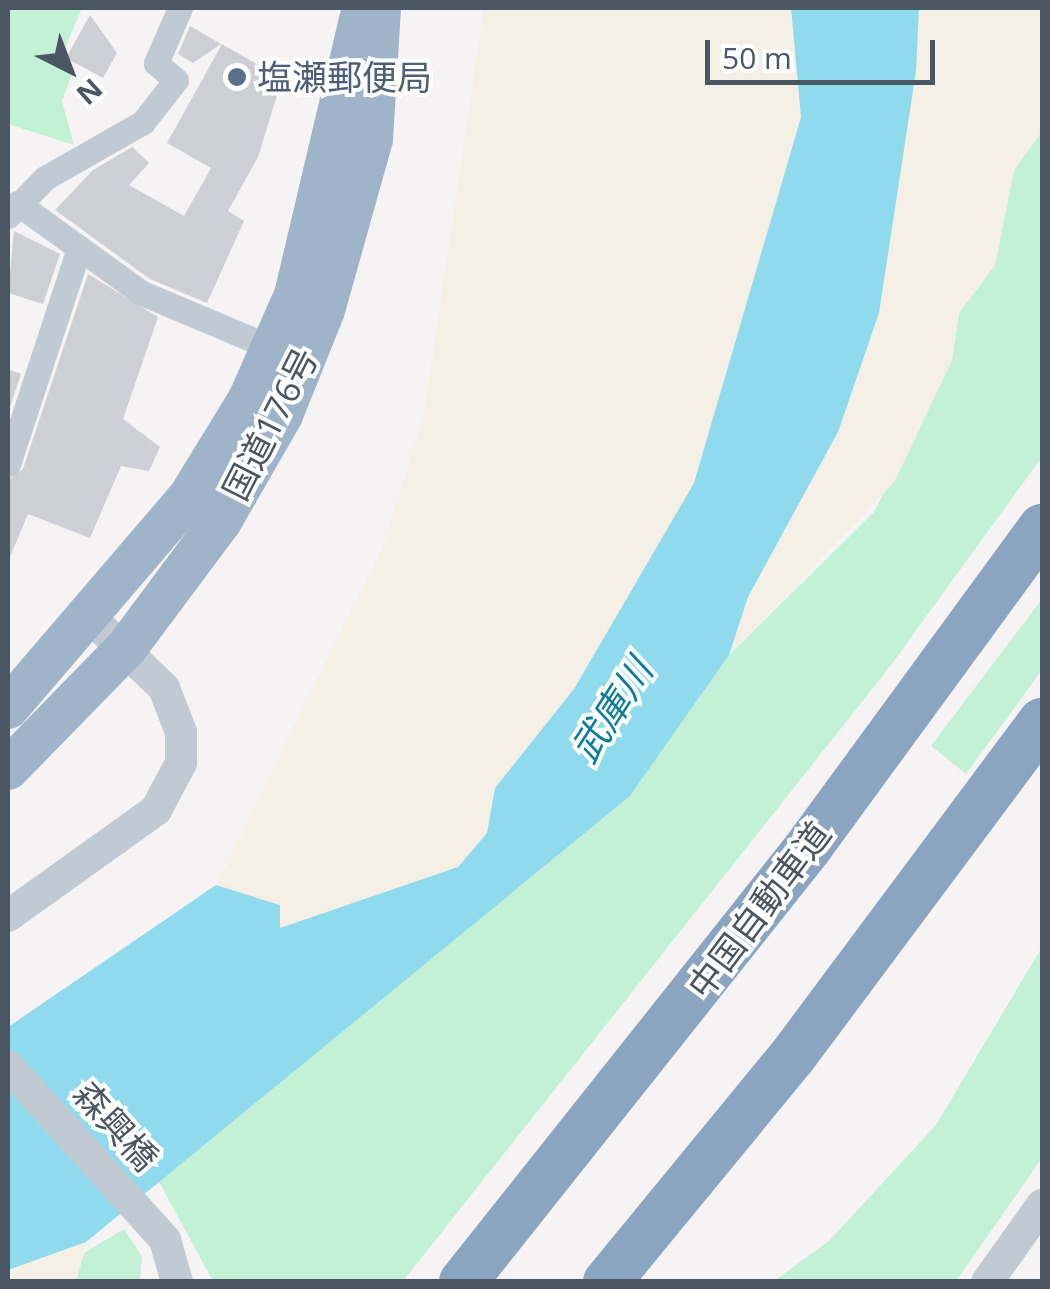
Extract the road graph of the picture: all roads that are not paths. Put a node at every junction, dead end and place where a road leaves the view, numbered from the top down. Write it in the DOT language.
graph roads {
  1 [pos="180,8"];
  2 [pos="363,8"];
  3 [pos="380,8"];
  4 [pos="12,209"];
  5 [pos="79,248"];
  6 [pos="272,348"];
  7 [pos="8,464"];
  8 [pos="1042,528"];
  9 [pos="90,617"];
  10 [pos="127,646"];
  11 [pos="8,708"];
  12 [pos="1040,725"];
  13 [pos="8,768"];
  14 [pos="8,916"];
  15 [pos="8,1066"];
  16 [pos="1042,1206"];
  17 [pos="177,1282"];
  18 [pos="463,1282"];
  19 [pos="607,1282"];
  20 [pos="987,1282"];
  1 -- 4 [label="street"];
  2 -- 6 [label="highway, 国道176号"];
  3 -- 10 [label="highway, 国道176号"];
  4 -- 5 [label="street"];
  5 -- 6 [label="street"];
  5 -- 7 [label="street"];
  6 -- 9 [label="highway, 国道176号"];
  8 -- 18 [label="highway, 中国自動車道"];
  9 -- 10 [label="street"];
  9 -- 11 [label="highway, 国道176号"];
  10 -- 13 [label="highway, 国道176号"];
  10 -- 14 [label="street"];
  12 -- 19 [label="highway"];
  15 -- 17 [label="street, 森興橋"];
  16 -- 20 [label="street"];
}
